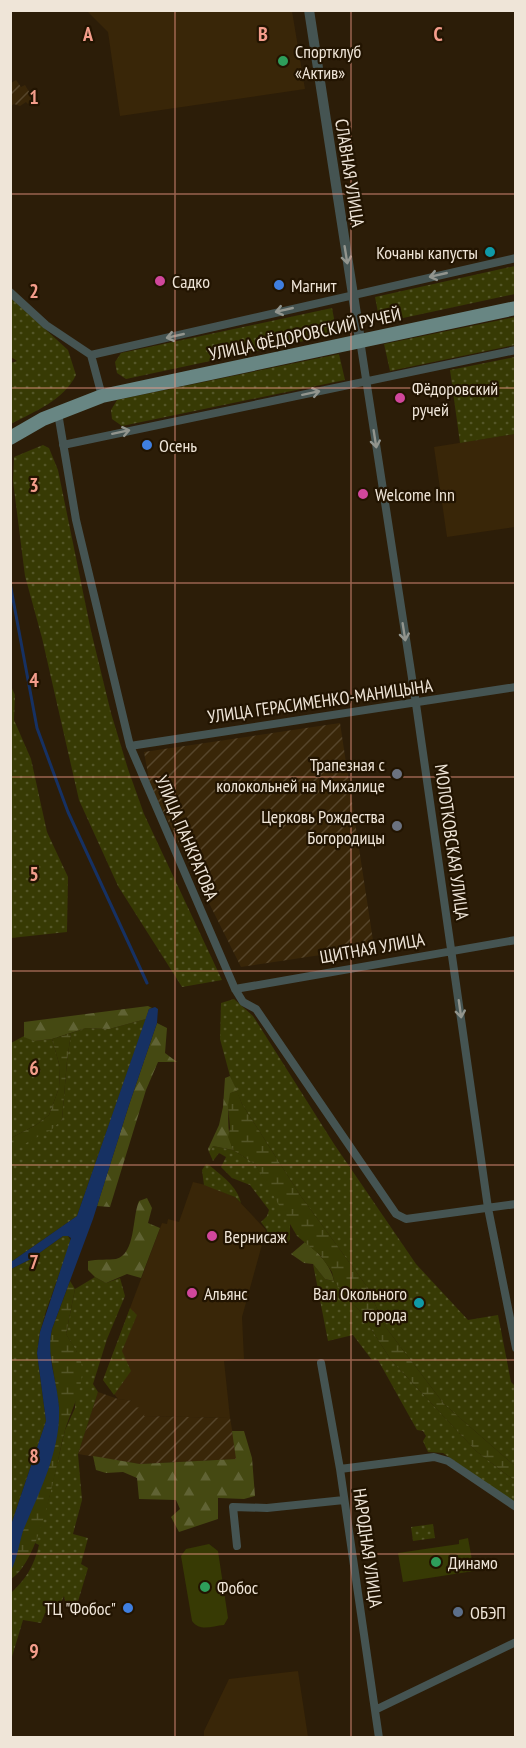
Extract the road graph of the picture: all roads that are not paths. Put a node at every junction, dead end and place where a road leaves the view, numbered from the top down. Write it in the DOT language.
graph roads {
  1 [pos="309,10"];
  2 [pos="516,258"];
  3 [pos="10,292"];
  4 [pos="352,295"];
  5 [pos="516,308"];
  6 [pos="360,340"];
  7 [pos="516,350"];
  8 [pos="91,355"];
  9 [pos="366,381"];
  10 [pos="102,396"];
  11 [pos="58,413"];
  12 [pos="10,438"];
  13 [pos="63,445"];
  14 [pos="516,687"];
  15 [pos="416,704"];
  16 [pos="130,746"];
  17 [pos="516,940"];
  18 [pos="452,951"];
  19 [pos="235,989"];
  20 [pos="516,1204"];
  21 [pos="488,1208"];
  22 [pos="516,1348"];
  23 [pos="321,1363"];
  24 [pos="340,1469"];
  25 [pos="344,1500"];
  26 [pos="516,1507"];
  27 [pos="237,1546"];
  28 [pos="516,1642"];
  29 [pos="375,1710"];
  30 [pos="379,1737"];
  1 -- 4 [label="street, СЛАВНАЯ УЛИЦА, one-way"];
  2 -- 4 [label="street, one-way"];
  3 -- 8 [label="street"];
  4 -- 6 [label="street, СЛАВНАЯ УЛИЦА"];
  4 -- 8 [label="street, one-way"];
  5 -- 6 [label="main road, УЛИЦА ФЁДОРОВСКИЙ РУЧЕЙ"];
  6 -- 9 [label="street, МОЛОТКОВСКАЯ УЛИЦА"];
  6 -- 10 [label="main road, УЛИЦА ФЁДОРОВСКИЙ РУЧЕЙ"];
  7 -- 9 [label="street"];
  8 -- 10 [label="street"];
  13 -- 9 [label="street, one-way"];
  9 -- 15 [label="street, МОЛОТКОВСКАЯ УЛИЦА, one-way"];
  10 -- 11 [label="main road, УЛИЦА ФЁДОРОВСКИЙ РУЧЕЙ"];
  11 -- 12 [label="main road, УЛИЦА ФЁДОРОВСКИЙ РУЧЕЙ"];
  11 -- 13 [label="street, УЛИЦА ПАНКРАТОВА"];
  13 -- 16 [label="street, УЛИЦА ПАНКРАТОВА"];
  14 -- 15 [label="street, УЛИЦА ГЕРАСИМЕНКО-МАНИЦЫНА"];
  15 -- 16 [label="street, УЛИЦА ГЕРАСИМЕНКО-МАНИЦЫНА"];
  15 -- 18 [label="street, МОЛОТКОВСКАЯ УЛИЦА"];
  16 -- 19 [label="street, УЛИЦА ПАНКРАТОВА"];
  17 -- 18 [label="street, ЩИТНАЯ УЛИЦА"];
  18 -- 19 [label="street, ЩИТНАЯ УЛИЦА"];
  18 -- 21 [label="street, МОЛОТКОВСКАЯ УЛИЦА, one-way"];
  19 -- 21 [label="street, УЛИЦА ПАНКРАТОВА"];
  20 -- 21 [label="street"];
  21 -- 22 [label="street, МОЛОТКОВСКАЯ УЛИЦА"];
  23 -- 24 [label="street, НАРОДНАЯ УЛИЦА"];
  24 -- 25 [label="street, НАРОДНАЯ УЛИЦА"];
  24 -- 26 [label="street"];
  25 -- 27 [label="street"];
  25 -- 29 [label="street, НАРОДНАЯ УЛИЦА"];
  28 -- 29 [label="street"];
  29 -- 30 [label="street, НАРОДНАЯ УЛИЦА"];
}
